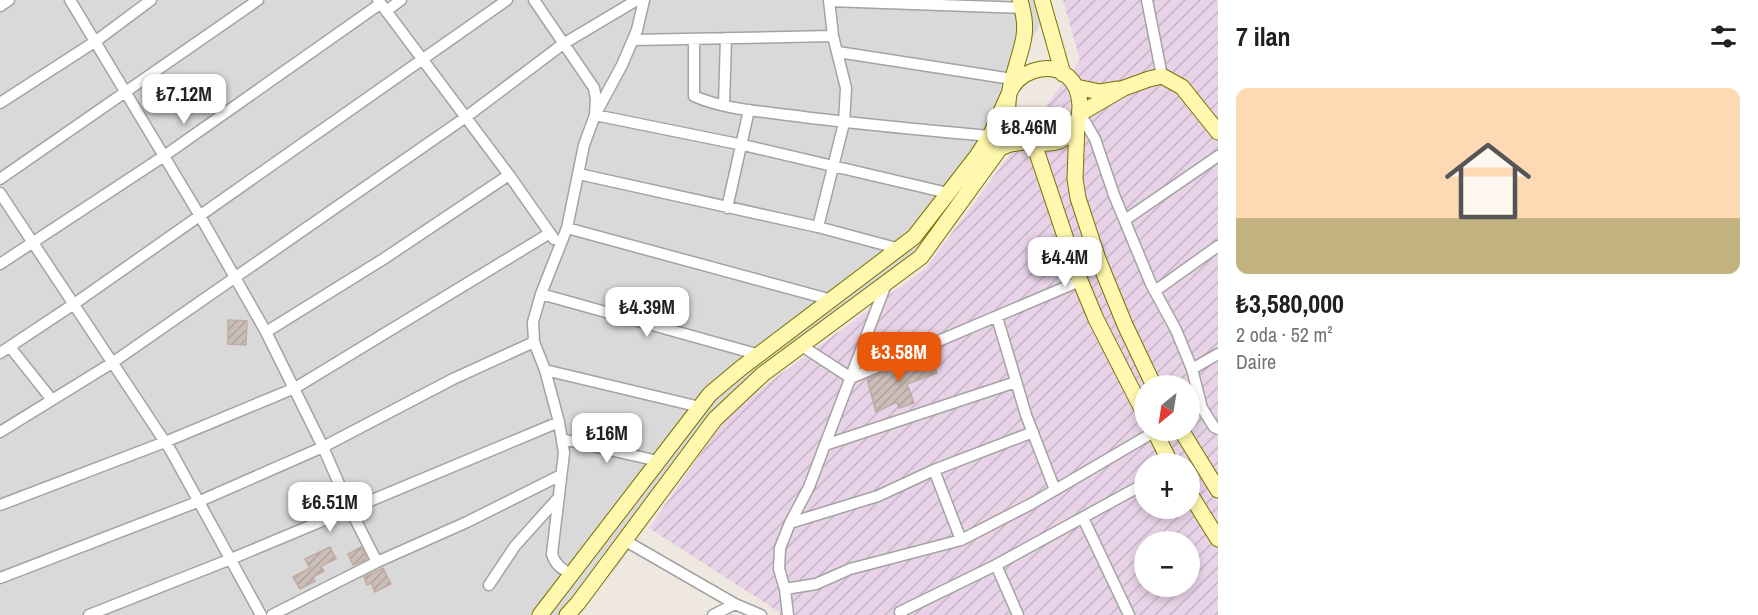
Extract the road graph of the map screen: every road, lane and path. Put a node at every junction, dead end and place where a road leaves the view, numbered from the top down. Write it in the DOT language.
graph roads {
  1 [pos="9,0"];
  2 [pos="70,0"];
  3 [pos="151,0"];
  4 [pos="258,0"];
  5 [pos="401,0"];
  6 [pos="507,0"];
  7 [pos="534,0"];
  8 [pos="637,0"];
  9 [pos="644,0"];
  10 [pos="829,0"];
  11 [pos="1042,0"];
  12 [pos="1147,0"];
  13 [pos="1021,4"];
  14 [pos="381,5"];
  15 [pos="0,6"];
  16 [pos="833,36"];
  17 [pos="726,38"];
  18 [pos="694,39"];
  19 [pos="633,40"];
  20 [pos="96,41"];
  21 [pos="563,44"];
  22 [pos="838,52"];
  23 [pos="423,60"];
  24 [pos="1063,74"];
  25 [pos="1162,76"];
  26 [pos="1012,79"];
  27 [pos="1076,87"];
  28 [pos="1124,88"];
  29 [pos="125,93"];
  30 [pos="1008,96"];
  31 [pos="0,103"];
  32 [pos="724,105"];
  33 [pos="749,110"];
  34 [pos="595,115"];
  35 [pos="466,117"];
  36 [pos="1079,117"];
  37 [pos="844,123"];
  38 [pos="1218,131"];
  39 [pos="990,136"];
  40 [pos="1032,141"];
  41 [pos="742,145"];
  42 [pos="164,156"];
  43 [pos="1218,156"];
  44 [pos="833,166"];
  45 [pos="579,174"];
  46 [pos="509,175"];
  47 [pos="0,179"];
  48 [pos="0,193"];
  49 [pos="948,194"];
  50 [pos="727,208"];
  51 [pos="200,216"];
  52 [pos="1125,220"];
  53 [pos="818,227"];
  54 [pos="567,228"];
  55 [pos="550,233"];
  56 [pos="32,241"];
  57 [pos="1218,246"];
  58 [pos="559,248"];
  59 [pos="900,249"];
  60 [pos="0,264"];
  61 [pos="235,278"];
  62 [pos="1080,281"];
  63 [pos="886,284"];
  64 [pos="1155,291"];
  65 [pos="541,294"];
  66 [pos="832,300"];
  67 [pos="74,304"];
  68 [pos="997,317"];
  69 [pos="266,332"];
  70 [pos="534,342"];
  71 [pos="802,346"];
  72 [pos="10,347"];
  73 [pos="0,353"];
  74 [pos="1218,354"];
  75 [pos="760,355"];
  76 [pos="112,363"];
  77 [pos="1192,369"];
  78 [pos="545,370"];
  79 [pos="1149,375"];
  80 [pos="851,378"];
  81 [pos="1016,382"];
  82 [pos="295,388"];
  83 [pos="1134,393"];
  84 [pos="52,400"];
  85 [pos="700,407"];
  86 [pos="559,422"];
  87 [pos="1218,429"];
  88 [pos="0,432"];
  89 [pos="1033,432"];
  90 [pos="562,439"];
  91 [pos="1137,441"];
  92 [pos="1188,441"];
  93 [pos="165,442"];
  94 [pos="825,446"];
  95 [pos="323,447"];
  96 [pos="658,461"];
  97 [pos="934,470"];
  98 [pos="561,476"];
  99 [pos="1055,490"];
  100 [pos="1134,490"];
  101 [pos="1218,490"];
  102 [pos="559,496"];
  103 [pos="200,501"];
  104 [pos="0,505"];
  105 [pos="350,509"];
  106 [pos="1200,510"];
  107 [pos="1083,518"];
  108 [pos="790,523"];
  109 [pos="1218,539"];
  110 [pos="624,540"];
  111 [pos="961,540"];
  112 [pos="231,559"];
  113 [pos="377,562"];
  114 [pos="996,565"];
  115 [pos="572,575"];
  116 [pos="0,578"];
  117 [pos="489,585"];
  118 [pos="785,588"];
  119 [pos="735,604"];
  120 [pos="113,611"];
  121 [pos="898,614"];
  122 [pos="89,615"];
  123 [pos="261,615"];
  124 [pos="272,615"];
  125 [pos="540,615"];
  126 [pos="567,615"];
  127 [pos="713,615"];
  128 [pos="761,615"];
  129 [pos="788,615"];
  130 [pos="1018,615"];
  131 [pos="1129,615"];
  1 -- 15 [label="street"];
  2 -- 20 [label="street"];
  3 -- 20 [label="street"];
  4 -- 29 [label="street"];
  5 -- 14 [label="street"];
  6 -- 23 [label="street"];
  7 -- 21 [label="street"];
  8 -- 21 [label="street"];
  9 -- 19 [label="street"];
  10 -- 13 [label="street"];
  10 -- 16 [label="street"];
  11 -- 24 [label="main road"];
  12 -- 25 [label="street"];
  13 -- 26 [label="main road"];
  14 -- 23 [label="street"];
  14 -- 42 [label="street"];
  16 -- 17 [label="street"];
  16 -- 22 [label="street"];
  17 -- 18 [label="street"];
  17 -- 32 [label="street"];
  18 -- 19 [label="street"];
  18 -- 32 [label="street"];
  19 -- 34 [label="street"];
  20 -- 29 [label="street"];
  20 -- 31 [label="street"];
  21 -- 34 [label="street"];
  21 -- 35 [label="street"];
  22 -- 26 [label="street"];
  22 -- 37 [label="street"];
  23 -- 35 [label="street"];
  23 -- 51 [label="street"];
  24 -- 27 [label="main road"];
  24 -- 30 [label="main road"];
  25 -- 28 [label="main road"];
  25 -- 38 [label="main road"];
  26 -- 30 [label="main road"];
  27 -- 28 [label="main road"];
  27 -- 36 [label="main road"];
  28 -- 36 [label="main road"];
  29 -- 42 [label="street"];
  29 -- 47 [label="street"];
  30 -- 39 [label="main road"];
  30 -- 40 [label="main road"];
  32 -- 33 [label="street"];
  33 -- 37 [label="street"];
  33 -- 41 [label="street"];
  34 -- 41 [label="street"];
  34 -- 45 [label="street"];
  35 -- 46 [label="street"];
  35 -- 61 [label="street"];
  36 -- 40 [label="main road"];
  36 -- 52 [label="street"];
  36 -- 79 [label="main road"];
  37 -- 39 [label="street"];
  37 -- 44 [label="street"];
  39 -- 49 [label="main road"];
  40 -- 62 [label="main road"];
  40 -- 63 [label="main road"];
  41 -- 44 [label="street"];
  41 -- 50 [label="street"];
  42 -- 51 [label="street"];
  42 -- 56 [label="street"];
  43 -- 52 [label="street"];
  44 -- 49 [label="street"];
  44 -- 53 [label="street"];
  45 -- 50 [label="street"];
  45 -- 54 [label="street"];
  46 -- 55 [label="street"];
  46 -- 69 [label="street"];
  48 -- 56 [label="street"];
  49 -- 59 [label="main road"];
  50 -- 53 [label="street"];
  51 -- 61 [label="street"];
  51 -- 67 [label="street"];
  52 -- 64 [label="street"];
  53 -- 59 [label="street"];
  54 -- 58 [label="street"];
  54 -- 66 [label="street"];
  55 -- 58 [label="street"];
  55 -- 82 [label="street"];
  56 -- 60 [label="street"];
  56 -- 67 [label="street"];
  57 -- 64 [label="street"];
  58 -- 65 [label="street"];
  59 -- 66 [label="main road"];
  61 -- 69 [label="street"];
  61 -- 76 [label="street"];
  62 -- 68 [label="street"];
  62 -- 83 [label="main road"];
  63 -- 71 [label="main road"];
  63 -- 80 [label="street"];
  64 -- 77 [label="street"];
  65 -- 70 [label="street"];
  65 -- 75 [label="street"];
  66 -- 75 [label="main road"];
  67 -- 72 [label="street"];
  67 -- 76 [label="street"];
  68 -- 80 [label="street"];
  68 -- 81 [label="street"];
  69 -- 82 [label="street"];
  70 -- 78 [label="street"];
  70 -- 95 [label="street"];
  71 -- 80 [label="street"];
  71 -- 110 [label="main road"];
  72 -- 73 [label="street"];
  72 -- 84 [label="street"];
  74 -- 77 [label="street"];
  75 -- 85 [label="main road"];
  76 -- 84 [label="street"];
  76 -- 93 [label="street"];
  77 -- 87 [label="street"];
  78 -- 85 [label="street"];
  78 -- 86 [label="street"];
  80 -- 94 [label="street"];
  81 -- 89 [label="street"];
  81 -- 94 [label="street"];
  82 -- 93 [label="street"];
  82 -- 95 [label="street"];
  84 -- 88 [label="street"];
  85 -- 96 [label="main road"];
  86 -- 90 [label="street"];
  86 -- 105 [label="street"];
  89 -- 97 [label="street"];
  89 -- 99 [label="street"];
  90 -- 96 [label="street"];
  90 -- 98 [label="street"];
  91 -- 99 [label="street"];
  92 -- 101 [label="main road"];
  93 -- 103 [label="street"];
  93 -- 104 [label="street"];
  94 -- 108 [label="street"];
  95 -- 103 [label="street"];
  95 -- 105 [label="street"];
  96 -- 115 [label="main road"];
  97 -- 108 [label="street"];
  97 -- 111 [label="street"];
  98 -- 102 [label="street"];
  98 -- 113 [label="street"];
  99 -- 111 [label="street"];
  100 -- 107 [label="street"];
  102 -- 115 [label="street"];
  102 -- 117 [label="street"];
  103 -- 112 [label="street"];
  103 -- 116 [label="street"];
  105 -- 112 [label="street"];
  105 -- 113 [label="street"];
  106 -- 109 [label="main road"];
  107 -- 114 [label="street"];
  107 -- 131 [label="street"];
  108 -- 118 [label="street"];
  110 -- 119 [label="street"];
  110 -- 126 [label="main road"];
  111 -- 118 [label="street"];
  112 -- 120 [label="street"];
  112 -- 123 [label="street"];
  113 -- 124 [label="street"];
  114 -- 121 [label="street"];
  114 -- 130 [label="street"];
  115 -- 125 [label="main road"];
  118 -- 129 [label="street"];
  119 -- 127 [label="street"];
  119 -- 128 [label="street"];
  120 -- 122 [label="street"];
}
